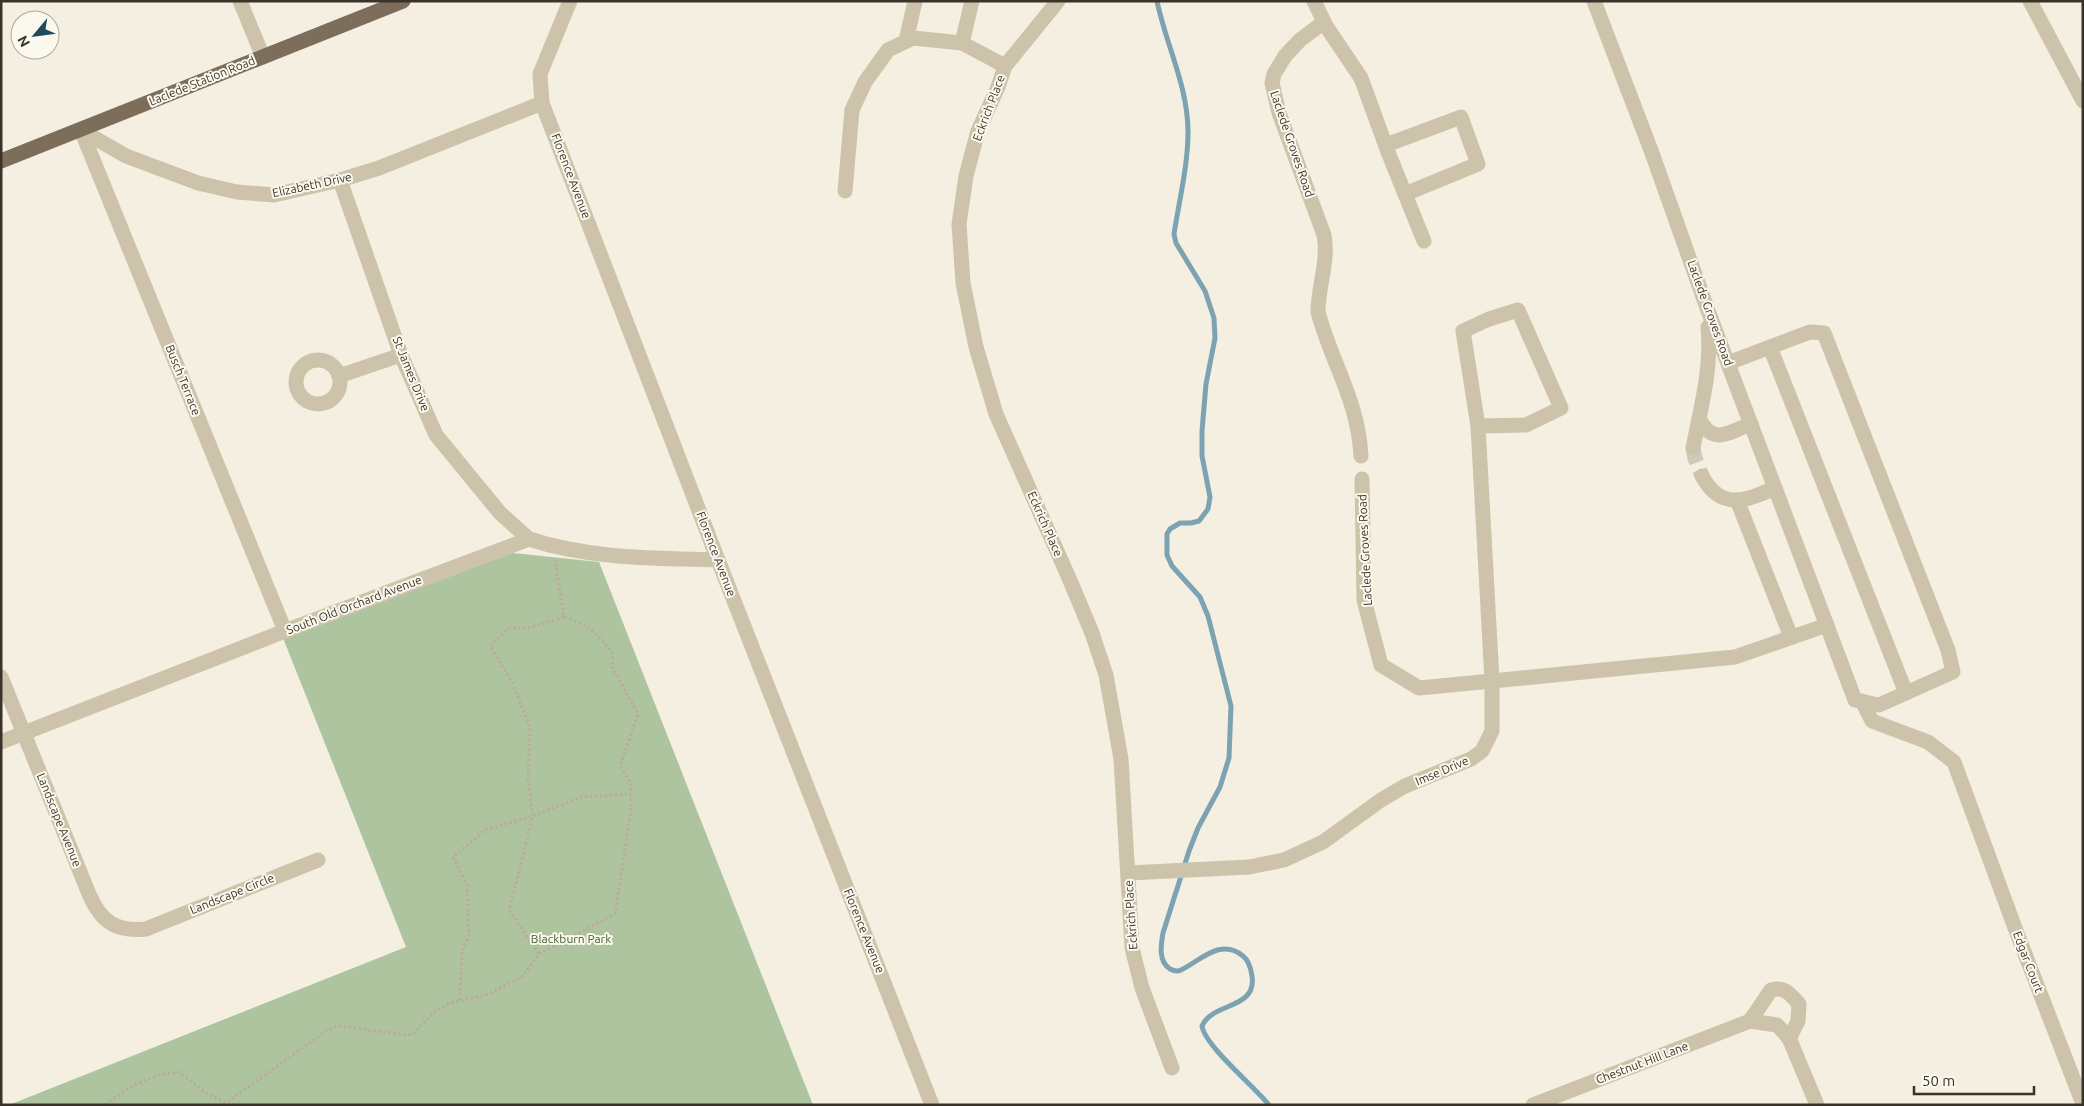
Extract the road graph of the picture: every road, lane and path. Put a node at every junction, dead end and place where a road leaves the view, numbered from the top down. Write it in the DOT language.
graph roads {
  1 [pos="240,1"];
  2 [pos="403,1"];
  3 [pos="570,1"];
  4 [pos="915,1"];
  5 [pos="972,1"];
  6 [pos="1058,1"];
  7 [pos="1314,1"];
  8 [pos="1594,1"];
  9 [pos="2030,1"];
  10 [pos="1324,22"];
  11 [pos="906,41"];
  12 [pos="962,43"];
  13 [pos="262,57"];
  14 [pos="1005,66"];
  15 [pos="2083,100"];
  16 [pos="542,103"];
  17 [pos="82,130"];
  18 [pos="1386,145"];
  19 [pos="1,161"];
  20 [pos="340,180"];
  21 [pos="845,191"];
  22 [pos="1405,194"];
  23 [pos="1424,241"];
  24 [pos="1707,308"];
  25 [pos="1770,347"];
  26 [pos="401,355"];
  27 [pos="1728,363"];
  28 [pos="339,376"];
  29 [pos="1699,418"];
  30 [pos="1751,424"];
  31 [pos="1478,426"];
  32 [pos="1693,448"];
  33 [pos="1361,456"];
  34 [pos="1702,476"];
  35 [pos="1362,479"];
  36 [pos="1775,488"];
  37 [pos="1737,500"];
  38 [pos="529,539"];
  39 [pos="554,547"];
  40 [pos="718,560"];
  41 [pos="564,617"];
  42 [pos="1826,625"];
  43 [pos="285,631"];
  44 [pos="1791,637"];
  45 [pos="1,677"];
  46 [pos="1492,680"];
  47 [pos="1906,693"];
  48 [pos="1862,702"];
  49 [pos="24,733"];
  50 [pos="1,742"];
  51 [pos="631,794"];
  52 [pos="533,816"];
  53 [pos="318,860"];
  54 [pos="1128,874"];
  55 [pos="146,929"];
  56 [pos="539,954"];
  57 [pos="460,1000"];
  58 [pos="1750,1022"];
  59 [pos="1789,1039"];
  60 [pos="1172,1068"];
  61 [pos="228,1103"];
  62 [pos="2083,1104"];
  63 [pos="106,1105"];
  64 [pos="932,1105"];
  65 [pos="1533,1105"];
  66 [pos="1817,1105"];
  1 -- 13 [label="street"];
  2 -- 13 [label="main road, Laclede Station Road"];
  3 -- 16 [label="street, Florence Avenue"];
  4 -- 11 [label="street"];
  5 -- 12 [label="street"];
  6 -- 14 [label="street, Eckrich Place"];
  7 -- 10 [label="street"];
  8 -- 24 [label="street, Laclede Groves Road"];
  9 -- 15 [label="street"];
  10 -- 18 [label="street"];
  10 -- 33 [label="street, Laclede Groves Road"];
  11 -- 12 [label="street"];
  11 -- 21 [label="street"];
  12 -- 14 [label="street"];
  13 -- 17 [label="main road, Laclede Station Road"];
  14 -- 54 [label="street, Eckrich Place"];
  16 -- 20 [label="street, Elizabeth Drive"];
  16 -- 40 [label="street, Florence Avenue"];
  17 -- 19 [label="main road, Laclede Station Road"];
  17 -- 20 [label="street, Elizabeth Drive"];
  17 -- 43 [label="street, Busch Terrace"];
  18 -- 22 [label="street"];
  18 -- 22 [label="street"];
  20 -- 26 [label="street, St James Drive"];
  22 -- 23 [label="street"];
  24 -- 27 [label="street, Laclede Groves Road"];
  24 -- 29 [label="street"];
  25 -- 27 [label="street"];
  25 -- 47 [label="street"];
  25 -- 47 [label="street"];
  26 -- 28 [label="street"];
  26 -- 38 [label="street, St James Drive"];
  27 -- 30 [label="street, Laclede Groves Road"];
  29 -- 30 [label="street"];
  29 -- 32 [label="street"];
  30 -- 36 [label="street, Laclede Groves Road"];
  31 -- 31 [label="street"];
  31 -- 46 [label="street"];
  34 -- 37 [label="street"];
  35 -- 46 [label="street, Laclede Groves Road"];
  36 -- 37 [label="street"];
  36 -- 42 [label="street, Laclede Groves Road"];
  37 -- 44 [label="street"];
  38 -- 39 [label="street"];
  38 -- 43 [label="street, South Old Orchard Avenue"];
  39 -- 40 [label="street"];
  39 -- 41 [label="path"];
  40 -- 64 [label="street, Florence Avenue"];
  41 -- 51 [label="path"];
  41 -- 52 [label="path"];
  42 -- 44 [label="street"];
  42 -- 48 [label="street, Laclede Groves Road"];
  43 -- 49 [label="street, South Old Orchard Avenue"];
  44 -- 46 [label="street"];
  45 -- 49 [label="street, Landscape Avenue"];
  46 -- 54 [label="street, Imse Drive"];
  47 -- 48 [label="street"];
  48 -- 62 [label="street, Edgar Court"];
  49 -- 50 [label="street, South Old Orchard Avenue"];
  49 -- 55 [label="street, Landscape Avenue"];
  51 -- 52 [label="path"];
  51 -- 56 [label="path"];
  52 -- 56 [label="path"];
  52 -- 57 [label="path"];
  53 -- 55 [label="street, Landscape Circle"];
  54 -- 60 [label="street, Eckrich Place"];
  56 -- 57 [label="path"];
  57 -- 61 [label="path"];
  58 -- 59 [label="street, Chestnut Hill Lane"];
  58 -- 59 [label="street"];
  58 -- 65 [label="street, Chestnut Hill Lane"];
  59 -- 66 [label="street, Chestnut Hill Lane"];
  61 -- 63 [label="path"];
}
